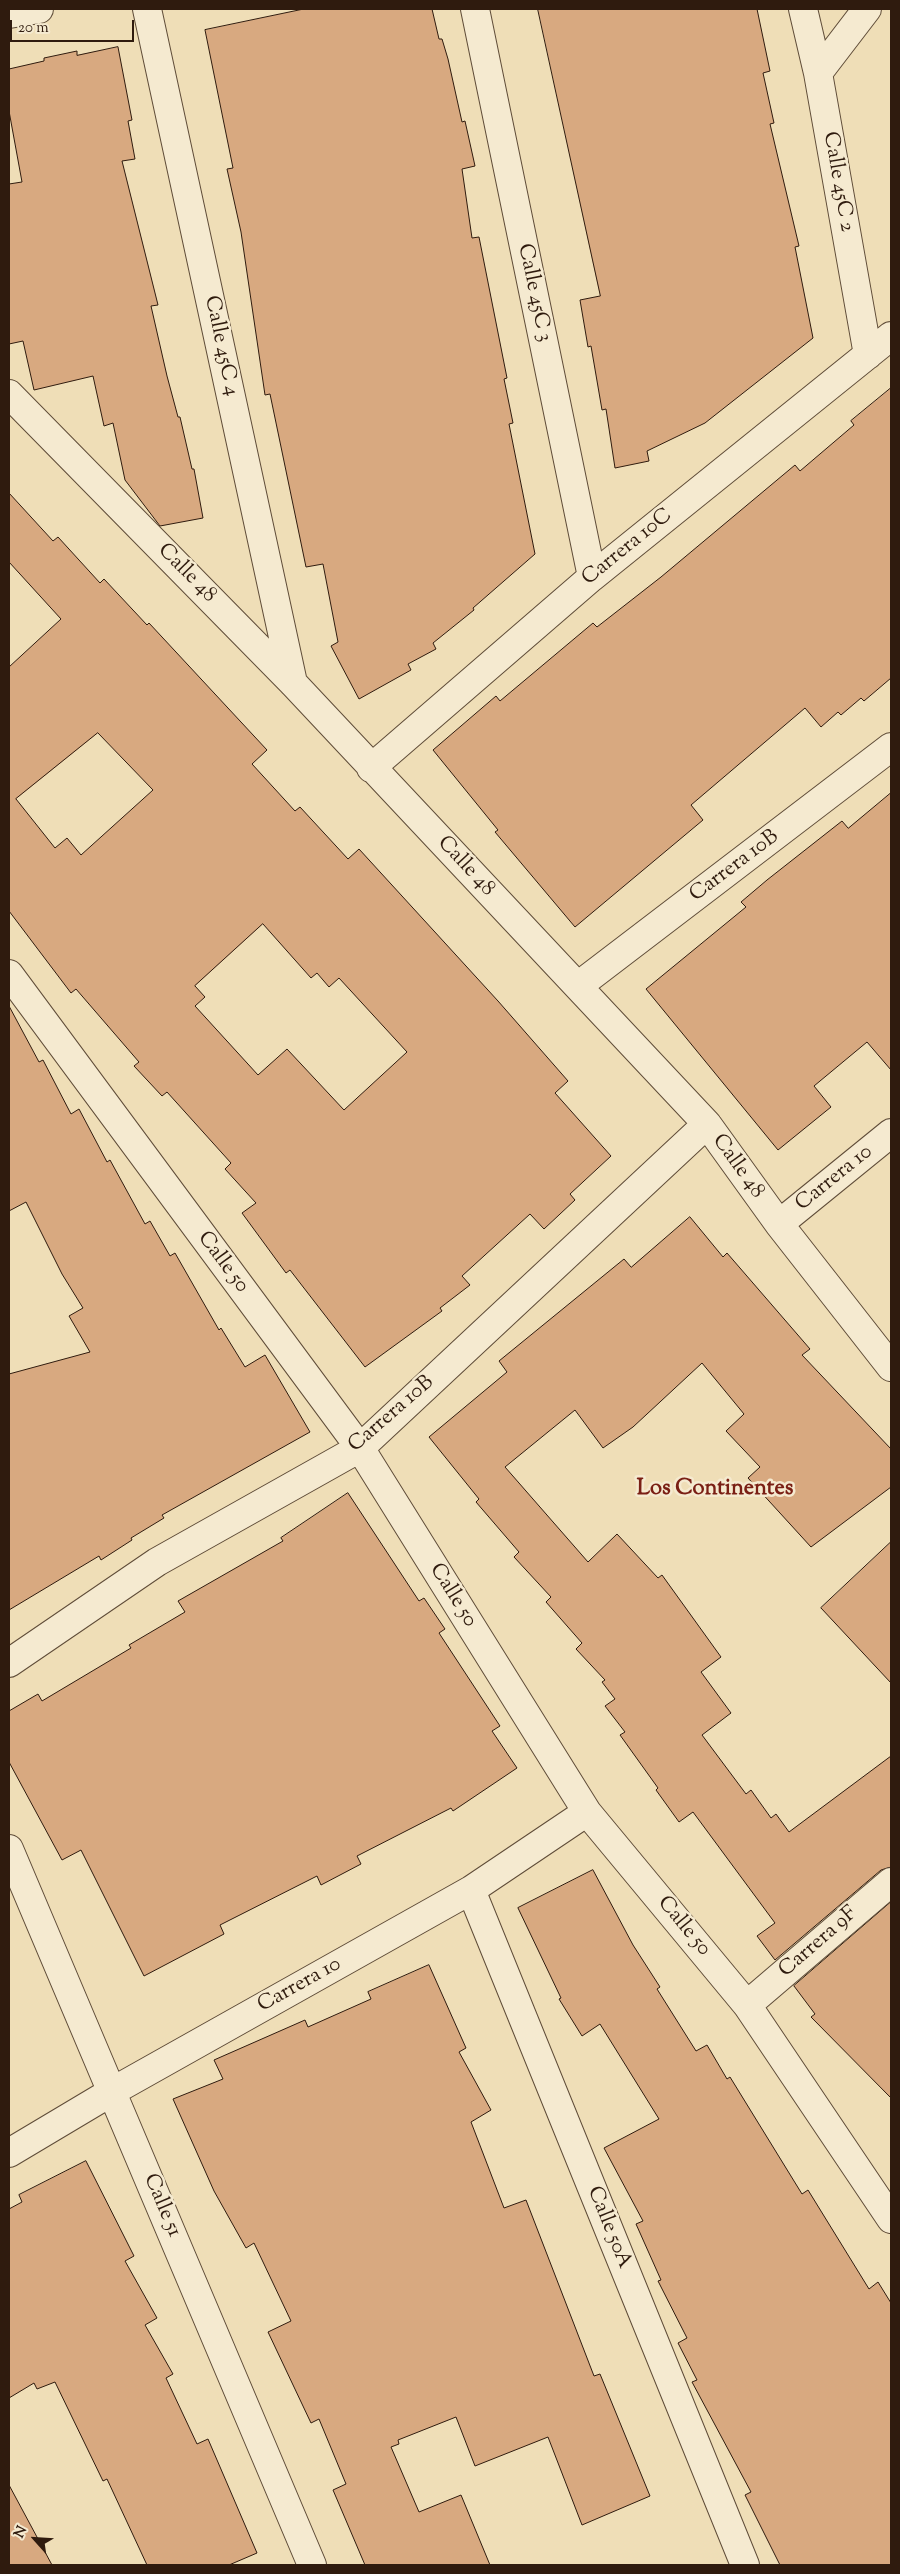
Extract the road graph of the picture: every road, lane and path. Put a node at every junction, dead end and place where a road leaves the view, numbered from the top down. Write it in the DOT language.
graph roads {
  1 [pos="39,9"];
  2 [pos="147,9"];
  3 [pos="475,9"];
  4 [pos="803,9"];
  5 [pos="867,9"];
  6 [pos="9,14"];
  7 [pos="818,73"];
  8 [pos="891,336"];
  9 [pos="868,356"];
  10 [pos="9,394"];
  11 [pos="592,577"];
  12 [pos="293,683"];
  13 [pos="891,748"];
  14 [pos="371,768"];
  15 [pos="9,974"];
  16 [pos="578,986"];
  17 [pos="707,1124"];
  18 [pos="891,1133"];
  19 [pos="779,1224"];
  20 [pos="891,1367"];
  21 [pos="360,1448"];
  22 [pos="9,1664"];
  23 [pos="587,1812"];
  24 [pos="9,1848"];
  25 [pos="891,1882"];
  26 [pos="471,1890"];
  27 [pos="747,2005"];
  28 [pos="113,2091"];
  29 [pos="9,2153"];
  30 [pos="891,2219"];
  31 [pos="312,2565"];
  32 [pos="745,2565"];
  1 -- 6 [label="street"];
  2 -- 12 [label="street, Calle 45C 4"];
  3 -- 11 [label="street, Calle 45C 3"];
  4 -- 7 [label="street, Calle 45C 2"];
  5 -- 7 [label="street"];
  7 -- 9 [label="street, Calle 45C 2"];
  8 -- 9 [label="street, Carrera 10C"];
  9 -- 11 [label="street, Carrera 10C"];
  10 -- 12 [label="street, Calle 48"];
  11 -- 14 [label="street, Carrera 10C"];
  12 -- 14 [label="street, Calle 48"];
  13 -- 16 [label="street, Carrera 10B"];
  14 -- 16 [label="street, Calle 48"];
  15 -- 21 [label="street, Calle 50"];
  16 -- 17 [label="street, Calle 48"];
  17 -- 19 [label="street, Calle 48"];
  17 -- 21 [label="street, Carrera 10B"];
  18 -- 19 [label="street, Carrera 10"];
  19 -- 20 [label="street, Calle 48"];
  21 -- 22 [label="street, Carrera 10B"];
  21 -- 23 [label="street, Calle 50"];
  23 -- 26 [label="street, Carrera 10"];
  23 -- 27 [label="street, Calle 50"];
  24 -- 28 [label="street, Calle 51"];
  25 -- 27 [label="street, Carrera 9F"];
  26 -- 28 [label="street, Carrera 10"];
  26 -- 32 [label="street, Calle 50A"];
  27 -- 30 [label="street, Calle 50"];
  28 -- 29 [label="street, Carrera 10"];
  28 -- 31 [label="street, Calle 51"];
}
